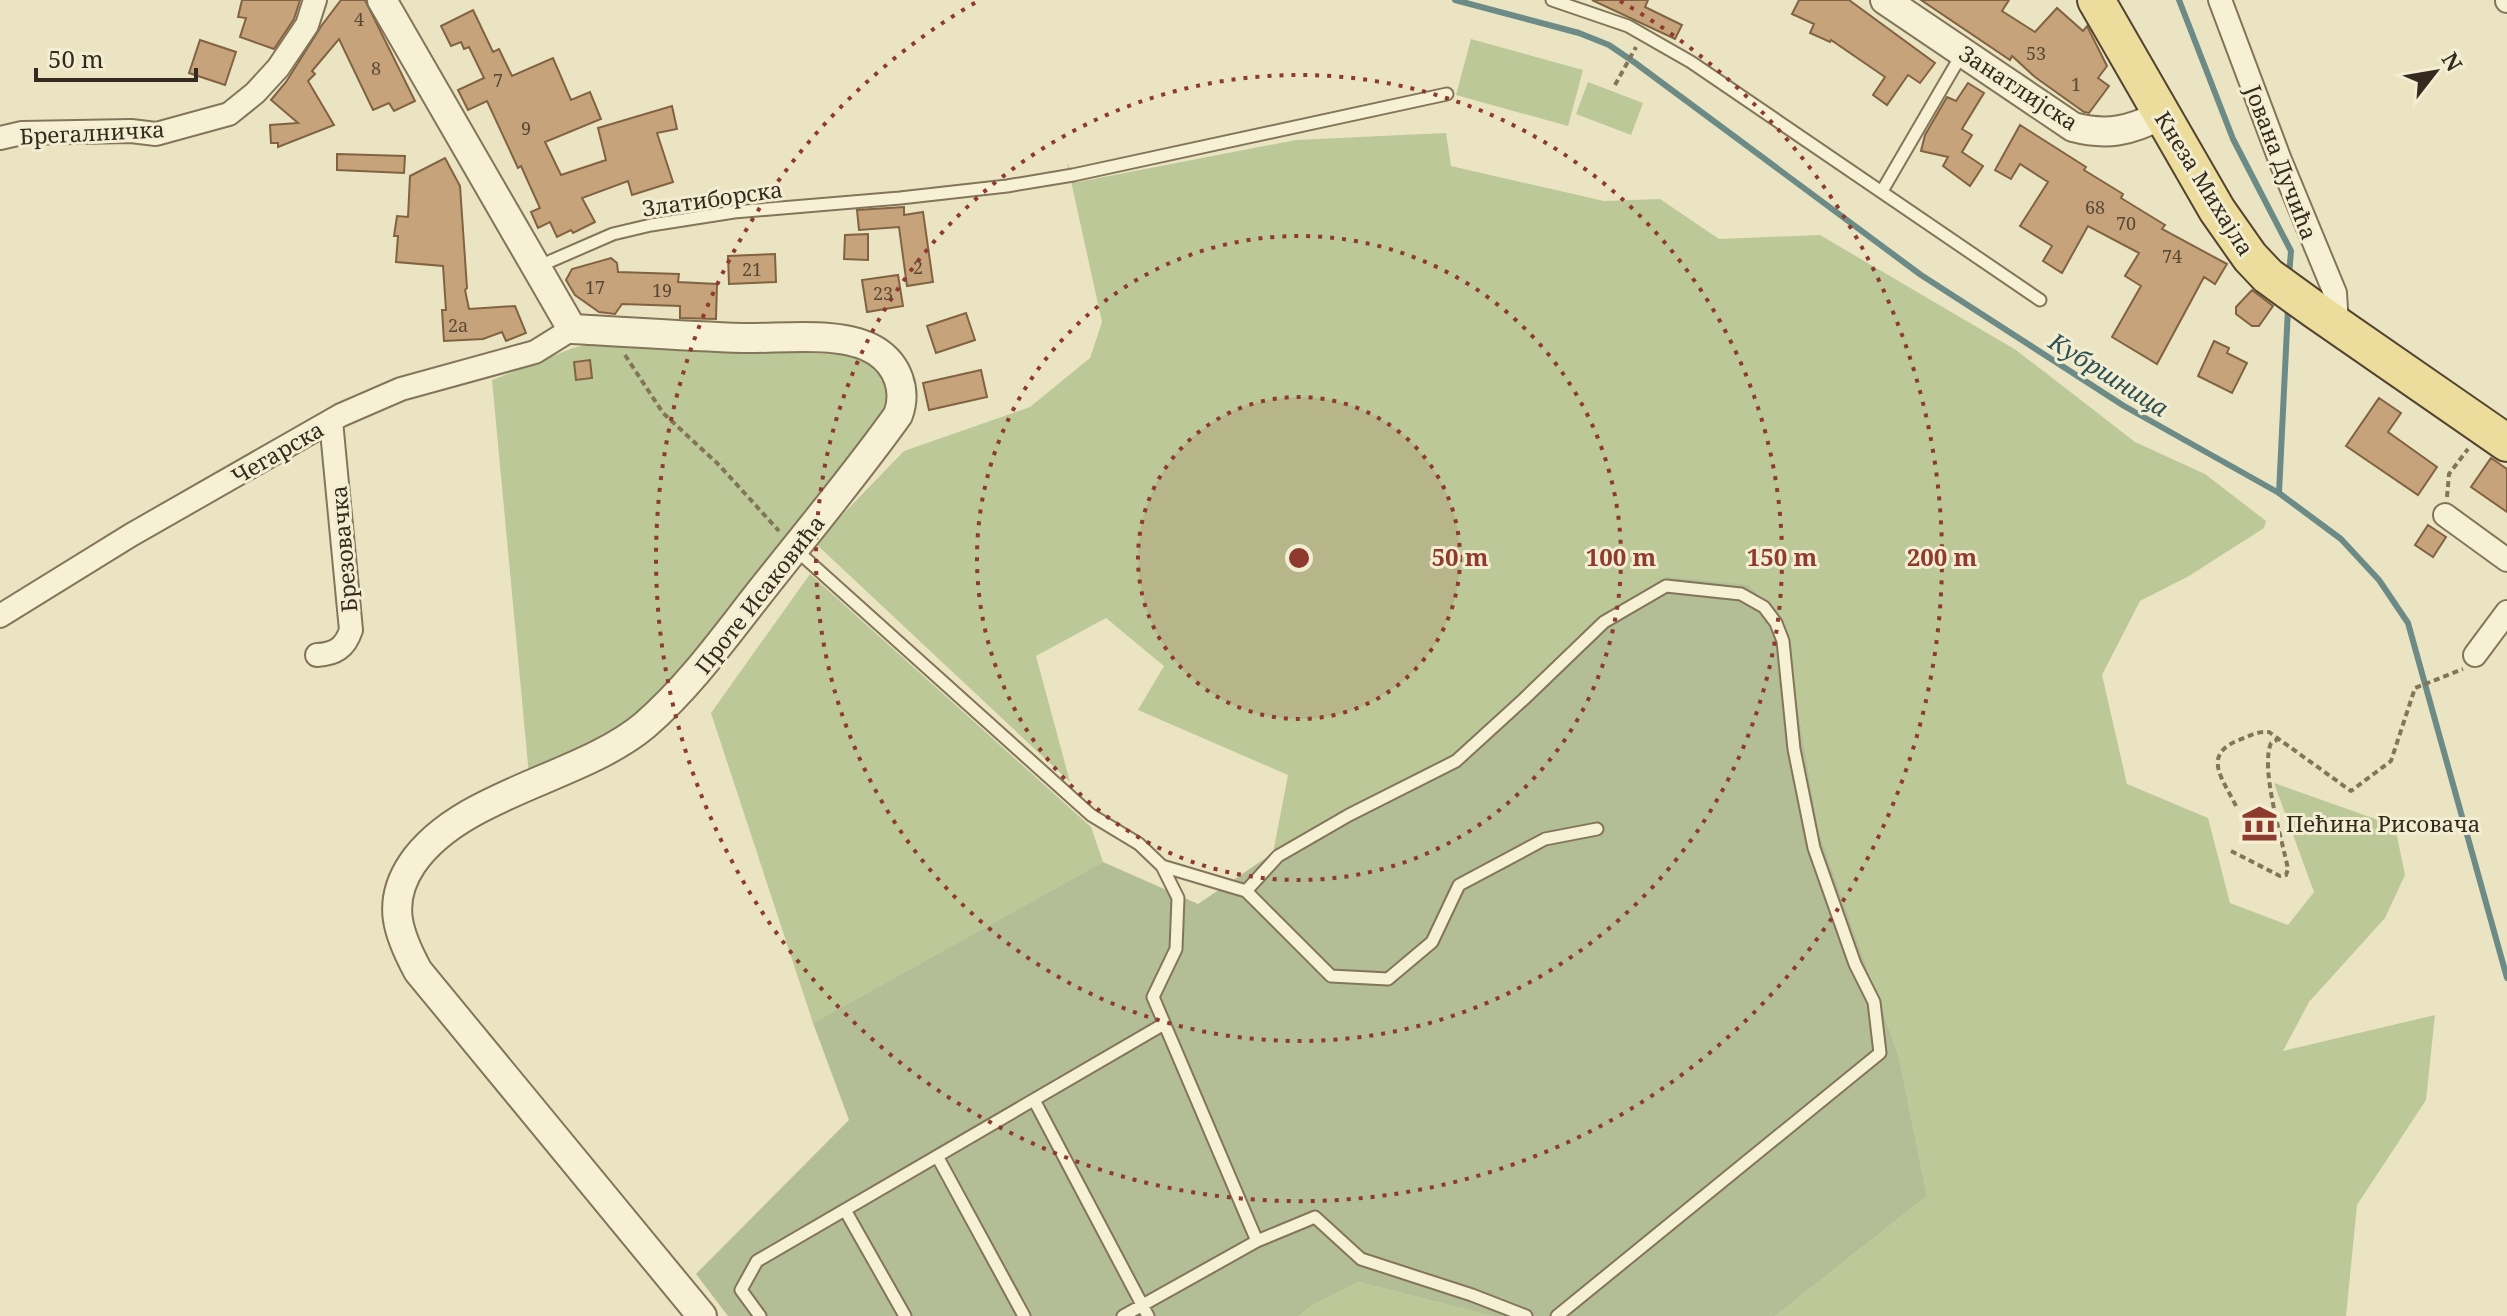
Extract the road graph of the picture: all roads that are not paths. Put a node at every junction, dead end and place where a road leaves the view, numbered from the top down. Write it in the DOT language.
graph roads {
  1 [pos="315,0"];
  2 [pos="382,0"];
  3 [pos="1552,0"];
  4 [pos="1885,0"];
  5 [pos="2096,0"];
  6 [pos="2220,0"];
  7 [pos="1963,51"];
  8 [pos="1447,94"];
  9 [pos="2161,115"];
  10 [pos="0,138"];
  11 [pos="1882,191"];
  12 [pos="537,267"];
  13 [pos="2040,300"];
  14 [pos="2326,317"];
  15 [pos="572,329"];
  16 [pos="331,421"];
  17 [pos="2496,435"];
  18 [pos="2445,515"];
  19 [pos="794,549"];
  20 [pos="2507,560"];
  21 [pos="2507,612"];
  22 [pos="0,616"];
  23 [pos="317,655"];
  24 [pos="2468,663"];
  25 [pos="1597,829"];
  26 [pos="1162,866"];
  27 [pos="1246,891"];
  28 [pos="1164,1024"];
  29 [pos="1034,1100"];
  30 [pos="937,1156"];
  31 [pos="845,1210"];
  32 [pos="1257,1241"];
  33 [pos="695,1307"];
  34 [pos="1145,1311"];
  35 [pos="760,1316"];
  36 [pos="905,1316"];
  37 [pos="1024,1316"];
  38 [pos="1123,1316"];
  39 [pos="1526,1316"];
  40 [pos="1557,1316"];
  1 -- 10 [label="street, Брегалничка"];
  2 -- 12 [label="street"];
  3 -- 11 [label="lane"];
  4 -- 7 [label="street, Занатлијска"];
  5 -- 9 [label="main road, Кнеза Михајла"];
  6 -- 14 [label="street, Јована Дучића"];
  7 -- 9 [label="street, Занатлијска"];
  7 -- 11 [label="lane"];
  8 -- 12 [label="lane, Златиборска"];
  9 -- 14 [label="main road, Кнеза Михајла"];
  11 -- 13 [label="lane"];
  12 -- 15 [label="street"];
  14 -- 17 [label="main road, Кнеза Михајла"];
  15 -- 16 [label="street, Чегарска"];
  15 -- 19 [label="street, Проте Исаковића"];
  16 -- 22 [label="street, Чегарска"];
  16 -- 23 [label="street, Брезовачка"];
  18 -- 20 [label="street"];
  19 -- 26 [label="lane"];
  19 -- 33 [label="street, Проте Исаковића"];
  21 -- 24 [label="street"];
  25 -- 27 [label="lane"];
  26 -- 27 [label="lane"];
  26 -- 28 [label="lane"];
  27 -- 40 [label="lane"];
  28 -- 29 [label="lane"];
  28 -- 32 [label="lane"];
  29 -- 30 [label="lane"];
  29 -- 34 [label="lane"];
  30 -- 31 [label="lane"];
  30 -- 37 [label="lane"];
  31 -- 35 [label="lane"];
  31 -- 36 [label="lane"];
  32 -- 34 [label="lane"];
  32 -- 39 [label="lane"];
  34 -- 38 [label="lane"];
}
